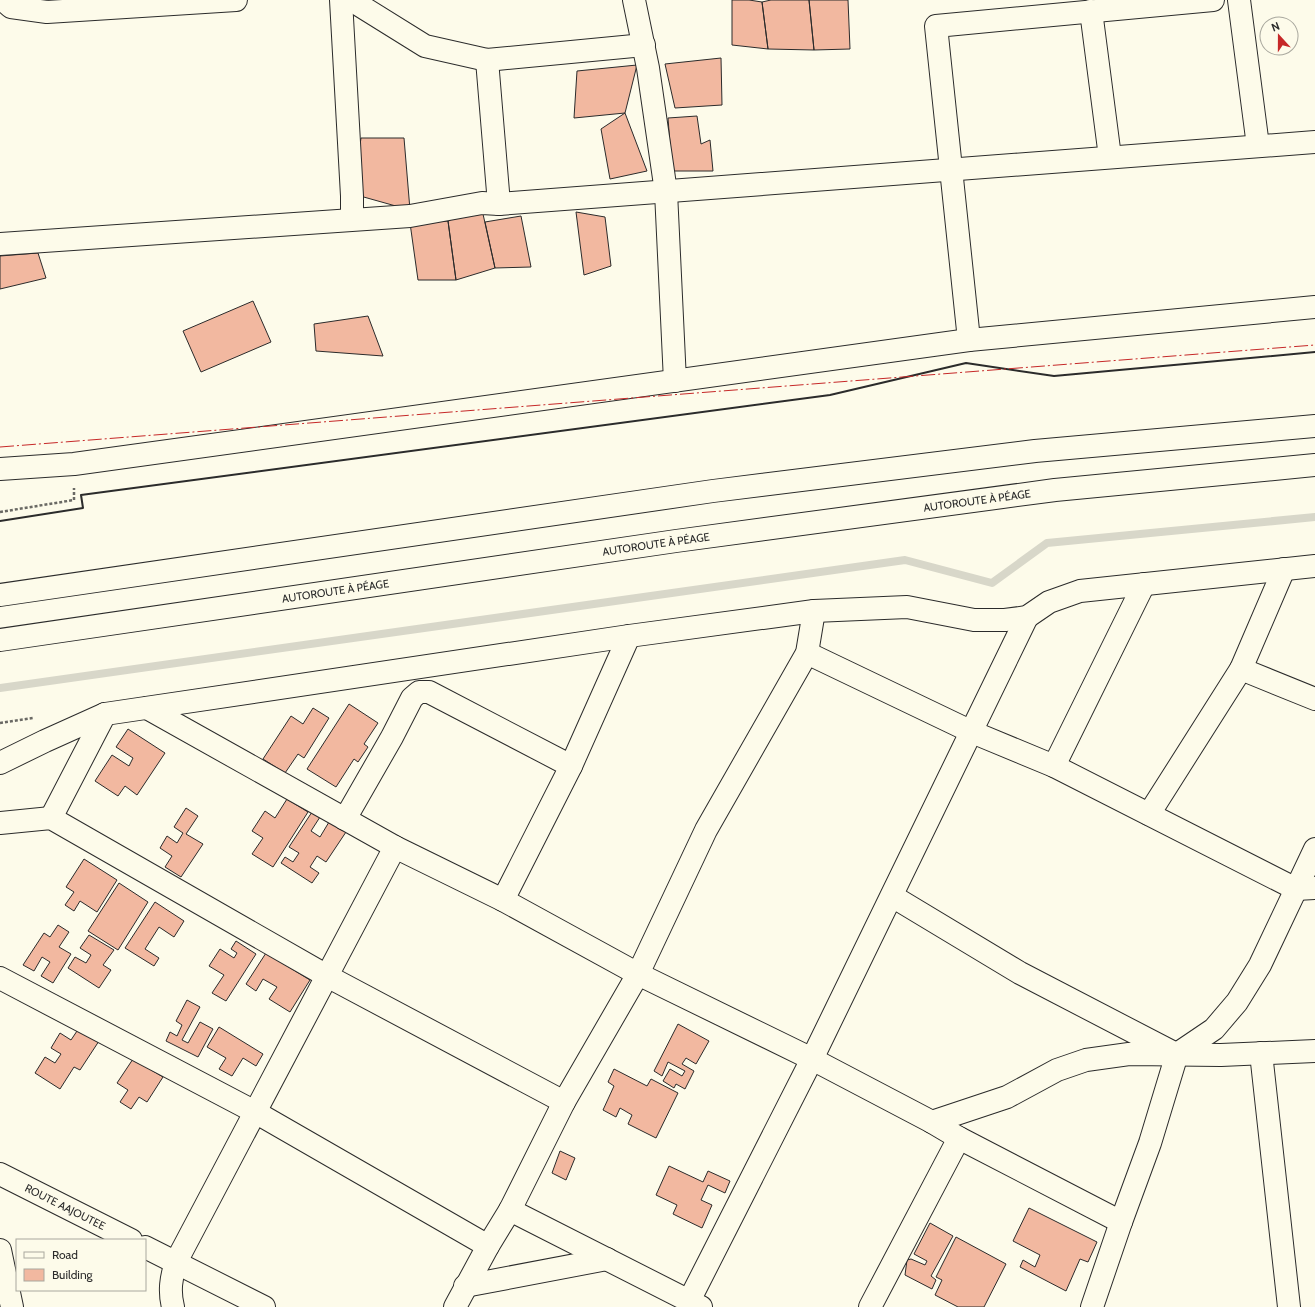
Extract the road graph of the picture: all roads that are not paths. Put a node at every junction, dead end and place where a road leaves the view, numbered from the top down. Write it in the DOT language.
graph roads {
  1 [pos="3,0"];
  2 [pos="236,0"];
  3 [pos="341,0"];
  4 [pos="351,0"];
  5 [pos="634,0"];
  6 [pos="1213,0"];
  7 [pos="1239,0"];
  8 [pos="196,1"];
  9 [pos="1091,11"];
  10 [pos="644,45"];
  11 [pos="487,60"];
  12 [pos="1315,142"];
  13 [pos="1258,146"];
  14 [pos="1110,157"];
  15 [pos="951,169"];
  16 [pos="666,192"];
  17 [pos="499,204"];
  18 [pos="352,220"];
  19 [pos="0,244"];
  20 [pos="1315,307"];
  21 [pos="969,340"];
  22 [pos="675,382"];
  23 [pos="1315,426"];
  24 [pos="1315,465"];
  25 [pos="0,469"];
  26 [pos="1315,566"];
  27 [pos="1284,569"];
  28 [pos="1144,584"];
  29 [pos="0,595"];
  30 [pos="814,611"];
  31 [pos="1027,617"];
  32 [pos="629,636"];
  33 [pos="0,640"];
  34 [pos="806,653"];
  35 [pos="1241,669"];
  36 [pos="1315,699"];
  37 [pos="147,708"];
  38 [pos="105,714"];
  39 [pos="972,732"];
  40 [pos="0,763"];
  41 [pos="571,766"];
  42 [pos="1054,766"];
  43 [pos="1149,814"];
  44 [pos="51,818"];
  45 [pos="345,819"];
  46 [pos="0,823"];
  47 [pos="395,847"];
  48 [pos="1315,849"];
  49 [pos="1306,889"];
  50 [pos="892,896"];
  51 [pos="503,900"];
  52 [pos="638,974"];
  53 [pos="327,976"];
  54 [pos="0,978"];
  55 [pos="1315,1051"];
  56 [pos="1177,1054"];
  57 [pos="1261,1054"];
  58 [pos="812,1060"];
  59 [pos="564,1102"];
  60 [pos="255,1112"];
  61 [pos="932,1122"];
  62 [pos="959,1138"];
  63 [pos="0,1174"];
  64 [pos="510,1210"];
  65 [pos="1121,1222"];
  66 [pos="129,1239"];
  67 [pos="488,1246"];
  68 [pos="146,1247"];
  69 [pos="0,1250"];
  70 [pos="606,1259"];
  71 [pos="176,1262"];
  72 [pos="465,1286"];
  73 [pos="7,1301"];
  74 [pos="695,1304"];
  75 [pos="173,1307"];
  76 [pos="264,1307"];
  77 [pos="455,1307"];
  78 [pos="870,1307"];
  79 [pos="1092,1307"];
  80 [pos="1289,1307"];
  1 -- 8 [label="main road"];
  2 -- 8 [label="main road"];
  3 -- 18 [label="main road"];
  4 -- 11 [label="main road"];
  5 -- 10 [label="main road"];
  6 -- 9 [label="main road"];
  7 -- 13 [label="main road"];
  9 -- 14 [label="main road"];
  9 -- 15 [label="main road"];
  10 -- 11 [label="main road"];
  10 -- 16 [label="main road"];
  11 -- 17 [label="main road"];
  12 -- 13 [label="main road"];
  13 -- 14 [label="main road"];
  14 -- 15 [label="main road"];
  15 -- 16 [label="main road"];
  15 -- 21 [label="main road"];
  16 -- 17 [label="main road"];
  16 -- 22 [label="main road"];
  17 -- 18 [label="main road"];
  18 -- 19 [label="main road"];
  20 -- 21 [label="main road"];
  21 -- 22 [label="main road"];
  22 -- 25 [label="main road"];
  23 -- 29 [label="main road"];
  24 -- 33 [label="main road, AUTOROUTE À PÉAGE"];
  26 -- 27 [label="main road"];
  27 -- 28 [label="main road"];
  27 -- 35 [label="main road"];
  28 -- 31 [label="main road"];
  28 -- 42 [label="main road"];
  30 -- 31 [label="main road"];
  30 -- 32 [label="main road"];
  30 -- 34 [label="main road"];
  31 -- 39 [label="main road"];
  32 -- 37 [label="main road"];
  32 -- 41 [label="main road"];
  34 -- 39 [label="main road"];
  34 -- 52 [label="main road"];
  35 -- 36 [label="main road"];
  35 -- 43 [label="main road"];
  37 -- 38 [label="main road"];
  37 -- 45 [label="main road"];
  38 -- 40 [label="main road"];
  38 -- 44 [label="main road"];
  39 -- 42 [label="main road"];
  39 -- 50 [label="main road"];
  41 -- 45 [label="main road"];
  41 -- 51 [label="main road"];
  42 -- 43 [label="main road"];
  43 -- 49 [label="main road"];
  44 -- 46 [label="main road"];
  44 -- 53 [label="main road"];
  45 -- 47 [label="main road"];
  47 -- 51 [label="main road"];
  47 -- 53 [label="main road"];
  48 -- 49 [label="main road"];
  49 -- 56 [label="main road"];
  50 -- 56 [label="main road"];
  50 -- 58 [label="main road"];
  51 -- 52 [label="main road"];
  52 -- 58 [label="main road"];
  52 -- 59 [label="main road"];
  53 -- 59 [label="main road"];
  53 -- 60 [label="main road"];
  54 -- 60 [label="main road"];
  55 -- 57 [label="main road"];
  56 -- 57 [label="main road"];
  56 -- 61 [label="main road"];
  56 -- 65 [label="main road"];
  57 -- 80 [label="main road"];
  58 -- 61 [label="main road"];
  58 -- 74 [label="main road"];
  59 -- 64 [label="main road"];
  60 -- 67 [label="main road"];
  60 -- 71 [label="main road"];
  61 -- 62 [label="main road"];
  62 -- 65 [label="main road"];
  62 -- 78 [label="main road"];
  63 -- 66 [label="main road, ROUTE AAJOUTEE"];
  64 -- 67 [label="main road"];
  64 -- 70 [label="main road"];
  65 -- 79 [label="main road"];
  67 -- 72 [label="main road"];
  68 -- 71 [label="main road"];
  69 -- 73 [label="main road"];
  70 -- 72 [label="main road"];
  70 -- 74 [label="main road"];
  71 -- 75 [label="main road"];
  71 -- 76 [label="main road"];
  72 -- 77 [label="main road"];
}
